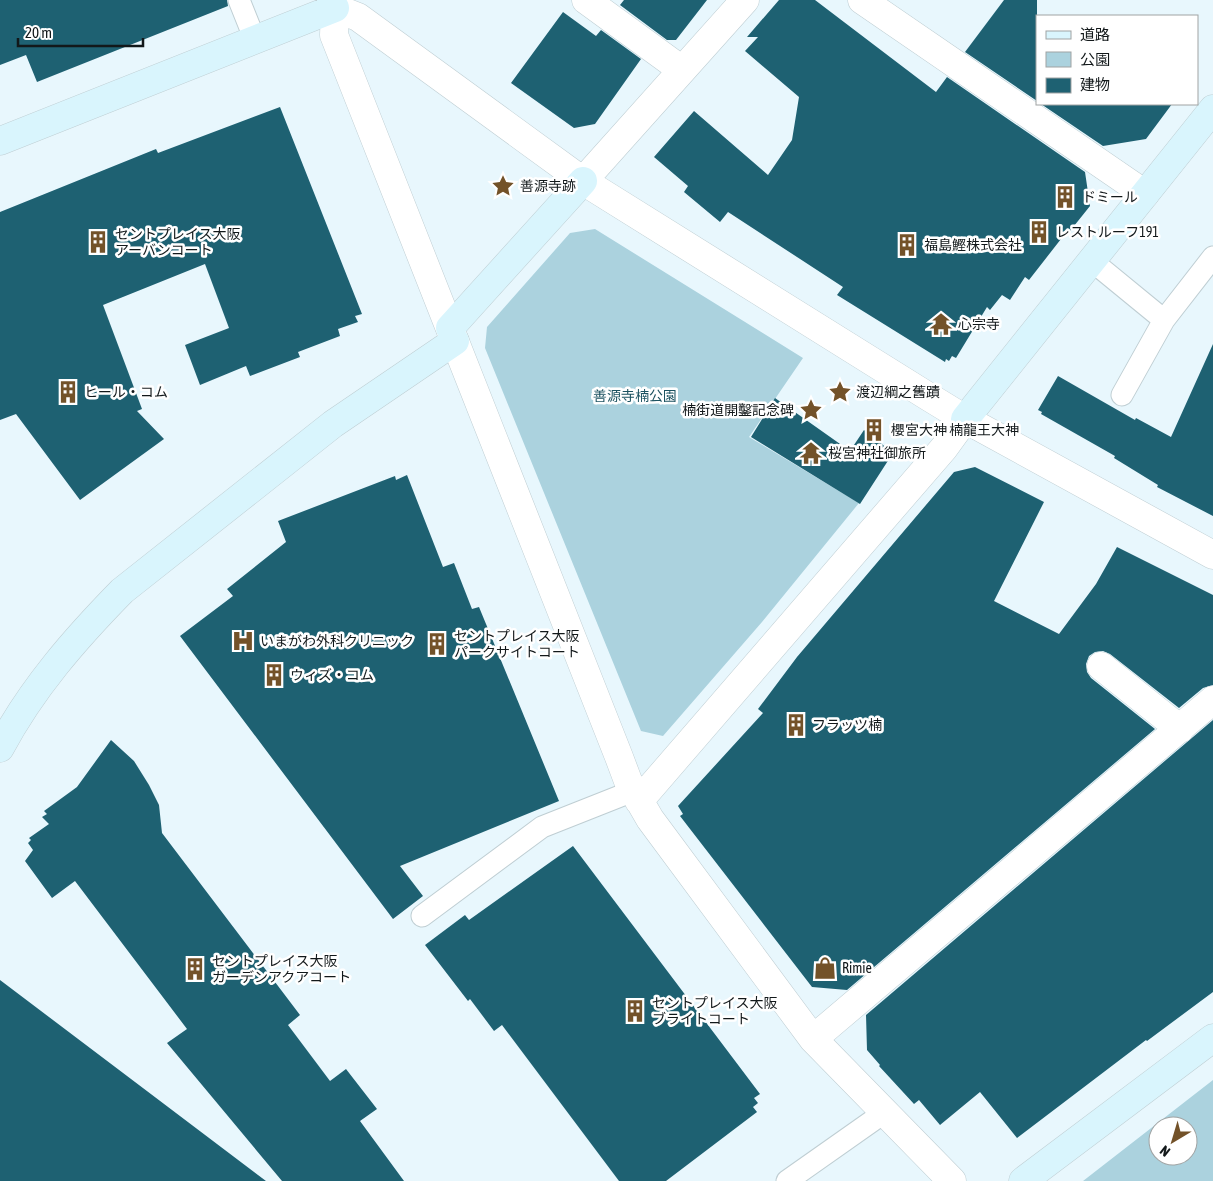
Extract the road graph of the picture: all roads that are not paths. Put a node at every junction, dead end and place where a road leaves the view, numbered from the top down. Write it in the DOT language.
graph roads {
  1 [pos="239,0"];
  2 [pos="586,0"];
  3 [pos="744,0"];
  4 [pos="862,0"];
  5 [pos="333,4"];
  6 [pos="255,40"];
  7 [pos="682,70"];
  8 [pos="1213,109"];
  9 [pos="0,142"];
  10 [pos="583,181"];
  11 [pos="1145,194"];
  12 [pos="1213,257"];
  13 [pos="1092,261"];
  14 [pos="1164,320"];
  15 [pos="452,335"];
  16 [pos="1122,395"];
  17 [pos="965,419"];
  18 [pos="1213,555"];
  19 [pos="1101,666"];
  20 [pos="1213,700"];
  21 [pos="1180,729"];
  22 [pos="0,748"];
  23 [pos="636,796"];
  24 [pos="422,916"];
  25 [pos="1213,1038"];
  26 [pos="814,1039"];
  27 [pos="884,1112"];
  28 [pos="787,1181"];
  29 [pos="952,1181"];
  30 [pos="1023,1181"];
  1 -- 6 [label="lane"];
  2 -- 7 [label="street"];
  3 -- 7 [label="street"];
  4 -- 11 [label="street"];
  5 -- 6 [label="street"];
  5 -- 10 [label="street"];
  5 -- 15 [label="street"];
  6 -- 9 [label="street"];
  7 -- 10 [label="street"];
  8 -- 11 [label="street"];
  10 -- 15 [label="street"];
  10 -- 17 [label="street"];
  11 -- 13 [label="street"];
  12 -- 14 [label="lane"];
  13 -- 14 [label="lane"];
  13 -- 17 [label="street"];
  14 -- 16 [label="lane"];
  15 -- 22 [label="street"];
  15 -- 23 [label="street"];
  17 -- 18 [label="street"];
  17 -- 23 [label="street"];
  19 -- 21 [label="street"];
  20 -- 21 [label="street"];
  21 -- 26 [label="street"];
  23 -- 24 [label="lane"];
  23 -- 26 [label="street"];
  25 -- 30 [label="street"];
  26 -- 27 [label="street"];
  27 -- 28 [label="lane"];
  27 -- 29 [label="street"];
}
